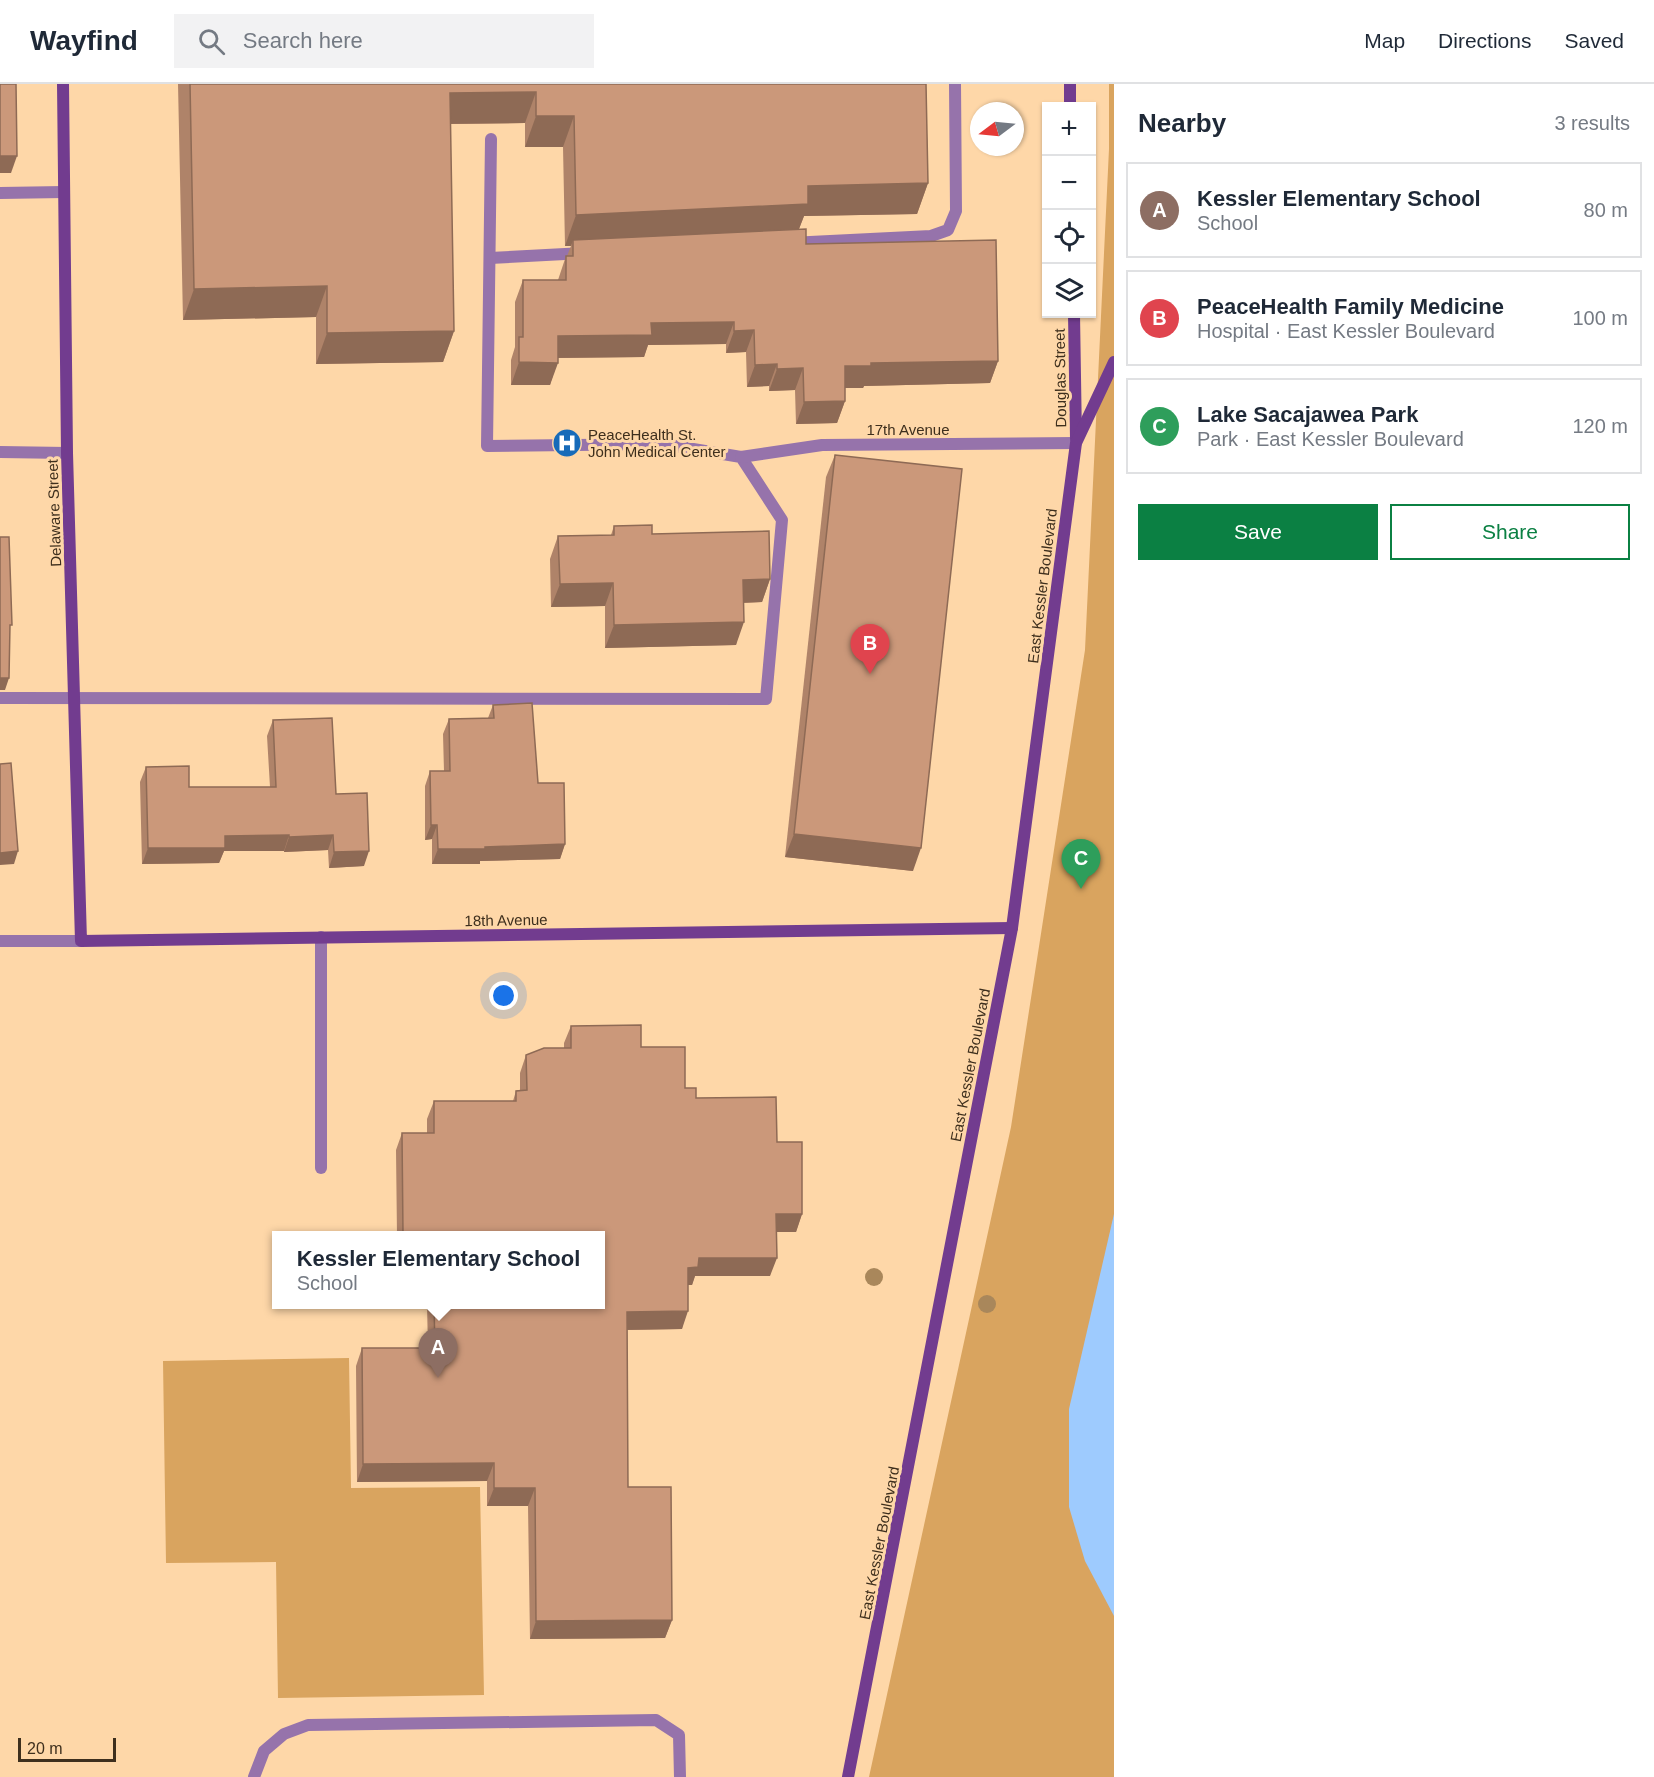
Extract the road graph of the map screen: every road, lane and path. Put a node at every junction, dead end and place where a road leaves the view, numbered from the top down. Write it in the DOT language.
graph roads {
  1 [pos="63,84"];
  2 [pos="955,84"];
  3 [pos="1070,84"];
  4 [pos="1070,102"];
  5 [pos="491,138"];
  6 [pos="64,192"];
  7 [pos="0,193"];
  8 [pos="776,244"];
  9 [pos="597,253"];
  10 [pos="490,258"];
  11 [pos="1074,318"];
  12 [pos="1114,362"];
  13 [pos="1076,443"];
  14 [pos="0,452"];
  15 [pos="67,453"];
  16 [pos="741,457"];
  17 [pos="0,698"];
  18 [pos="74,698"];
  19 [pos="1012,928"];
  20 [pos="321,938"];
  21 [pos="0,940"];
  22 [pos="81,941"];
  23 [pos="321,1168"];
  24 [pos="254,1777"];
  25 [pos="680,1777"];
  26 [pos="849,1777"];
  1 -- 6 [label="street, Delaware Street"];
  2 -- 8 [label="street"];
  3 -- 4 [label="street"];
  5 -- 10 [label="street"];
  6 -- 7 [label="street"];
  6 -- 15 [label="street, Delaware Street"];
  9 -- 10 [label="street"];
  10 -- 16 [label="street, 17th Avenue"];
  11 -- 13 [label="street, Douglas Street"];
  12 -- 13 [label="street, East Kessler Boulevard"];
  13 -- 16 [label="street, 17th Avenue"];
  13 -- 19 [label="street, East Kessler Boulevard"];
  14 -- 15 [label="street"];
  15 -- 18 [label="street, Delaware Street"];
  16 -- 18 [label="street"];
  17 -- 18 [label="street"];
  18 -- 22 [label="street, Delaware Street"];
  19 -- 20 [label="street, 18th Avenue"];
  19 -- 26 [label="street, East Kessler Boulevard"];
  20 -- 22 [label="street, 18th Avenue"];
  20 -- 23 [label="street"];
  21 -- 22 [label="street, 18th Avenue"];
  24 -- 25 [label="street"];
}
